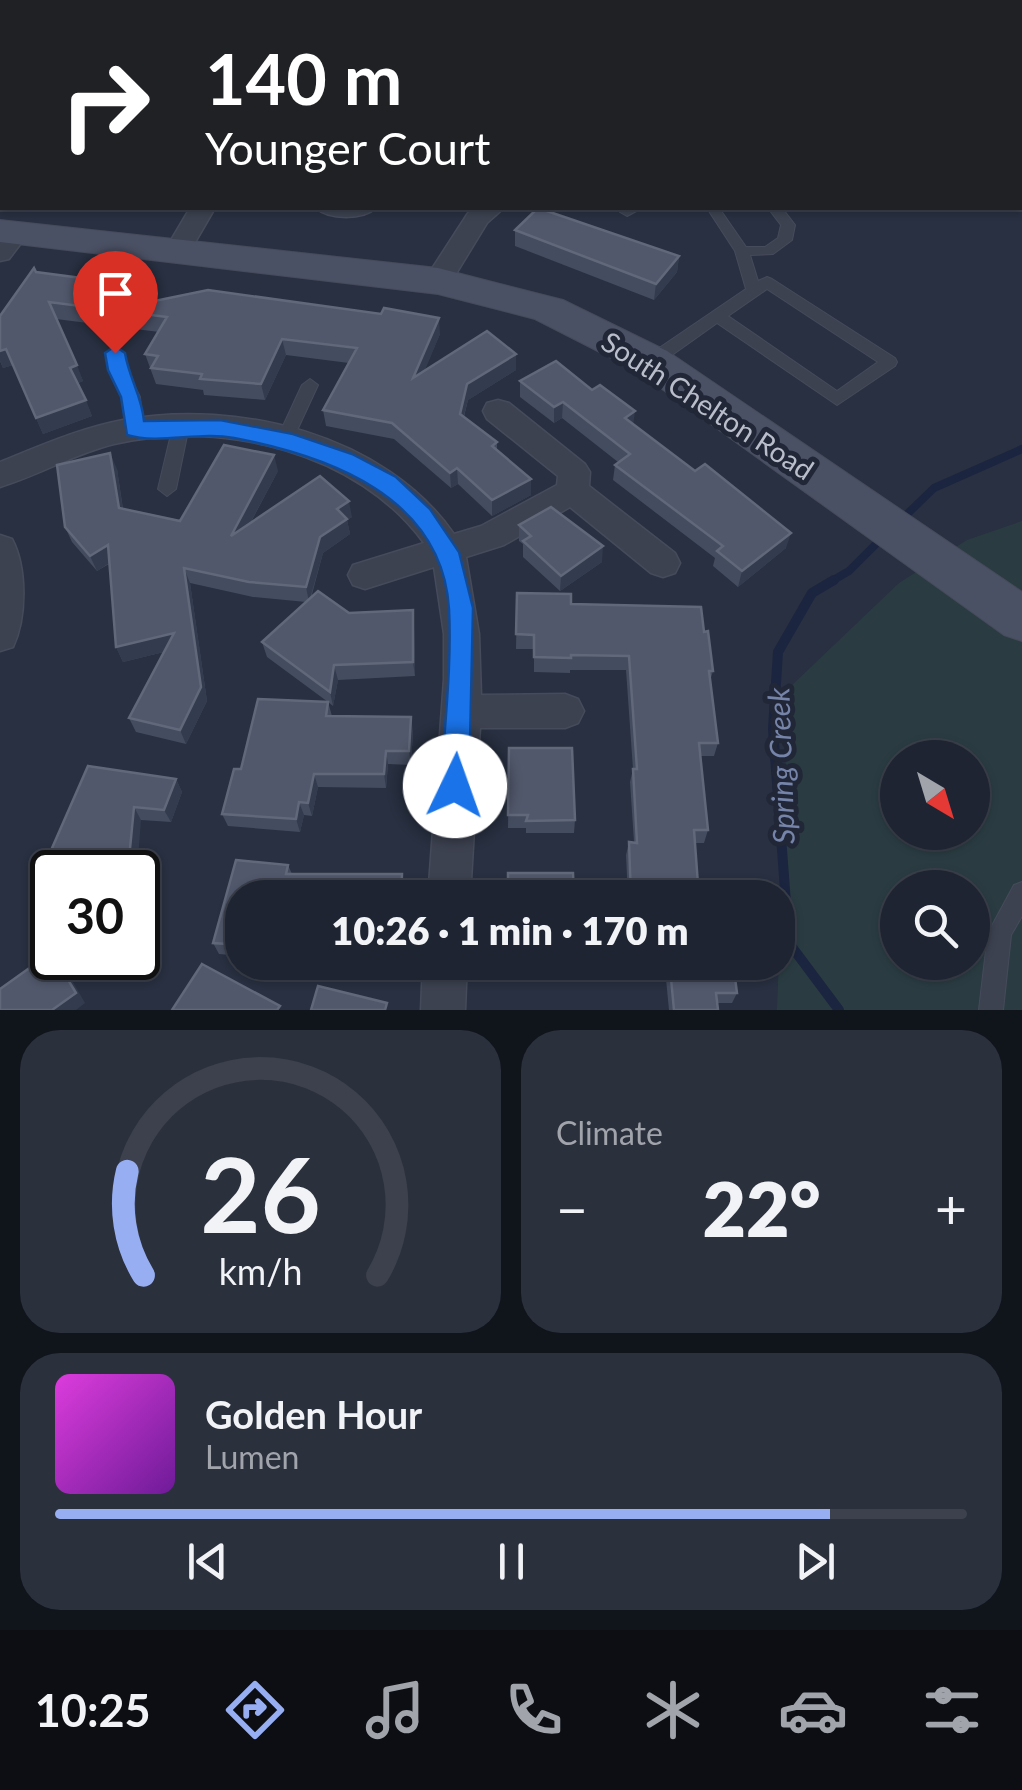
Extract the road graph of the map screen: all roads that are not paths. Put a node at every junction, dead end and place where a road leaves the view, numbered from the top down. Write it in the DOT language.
graph roads {
  1 [pos="201,210"];
  2 [pos="488,210"];
  3 [pos="714,210"];
  4 [pos="776,210"];
  5 [pos="5,240"];
  6 [pos="742,251"];
  7 [pos="177,252"];
  8 [pos="438,281"];
  9 [pos="754,291"];
  10 [pos="717,316"];
  11 [pos="115,353"];
  12 [pos="652,361"];
  13 [pos="310,385"];
  14 [pos="498,411"];
  15 [pos="181,426"];
  16 [pos="134,430"];
  17 [pos="285,440"];
  18 [pos="0,475"];
  19 [pos="167,490"];
  20 [pos="572,491"];
  21 [pos="0,548"];
  22 [pos="448,552"];
  23 [pos="663,563"];
  24 [pos="365,575"];
  25 [pos="1005,609"];
  26 [pos="1,627"];
  27 [pos="565,711"];
  28 [pos="459,712"];
  29 [pos="450,880"];
  30 [pos="1022,893"];
  31 [pos="444,980"];
  32 [pos="443,1010"];
  33 [pos="991,1010"];
  1 -- 7 [label="street"];
  2 -- 8 [label="street"];
  3 -- 6 [label="lane"];
  4 -- 6 [label="lane"];
  5 -- 7 [label="main road, South Chelton Road"];
  6 -- 9 [label="lane"];
  7 -- 8 [label="main road, South Chelton Road"];
  8 -- 12 [label="main road, South Chelton Road"];
  9 -- 10 [label="lane"];
  9 -- 10 [label="lane"];
  10 -- 12 [label="lane"];
  11 -- 16 [label="lane"];
  12 -- 25 [label="main road, South Chelton Road"];
  13 -- 17 [label="lane"];
  14 -- 20 [label="street"];
  15 -- 16 [label="street"];
  15 -- 17 [label="street"];
  15 -- 19 [label="lane"];
  16 -- 18 [label="street"];
  17 -- 22 [label="street"];
  20 -- 22 [label="street"];
  20 -- 23 [label="street"];
  21 -- 26 [label="street"];
  22 -- 24 [label="street"];
  22 -- 28 [label="street"];
  27 -- 28 [label="street"];
  28 -- 29 [label="street"];
  30 -- 33 [label="lane"];
  31 -- 32 [label="street"];
}
